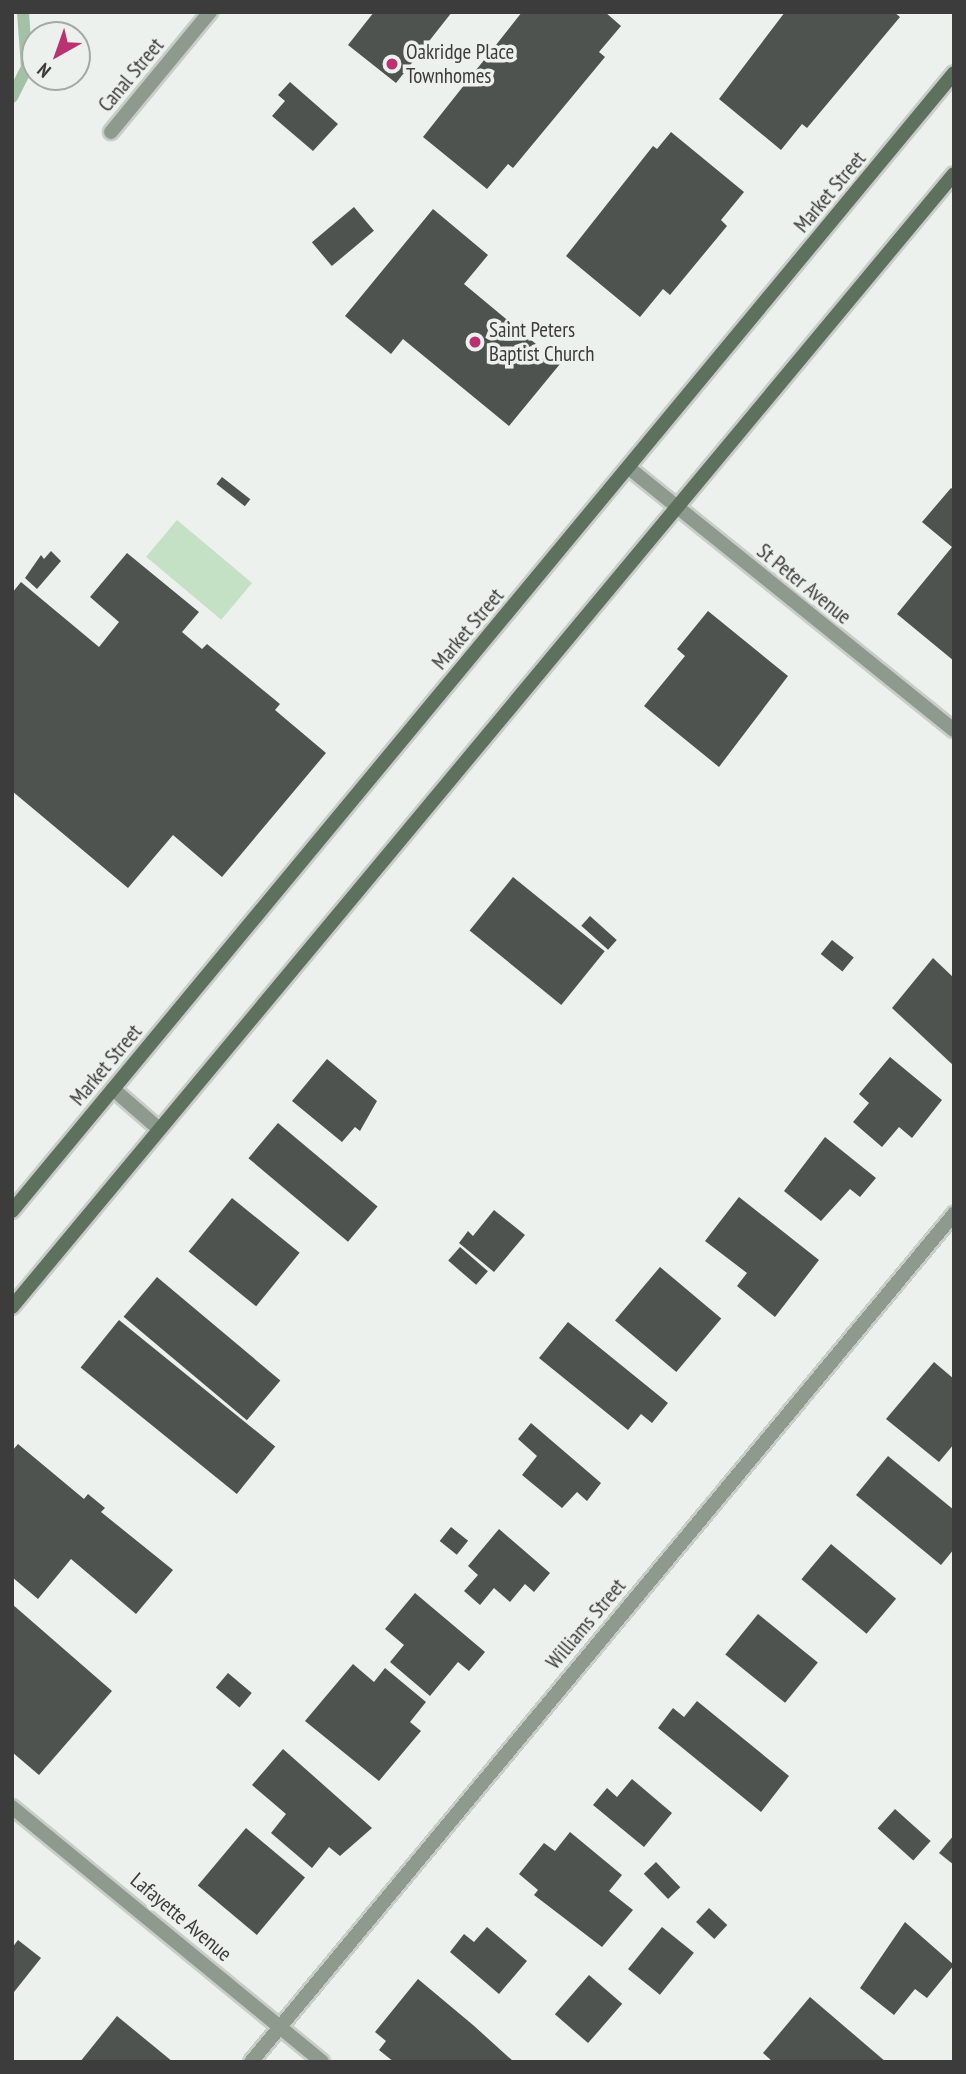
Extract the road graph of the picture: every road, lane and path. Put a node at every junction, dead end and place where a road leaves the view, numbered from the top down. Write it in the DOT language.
graph roads {
  1 [pos="210,12"];
  2 [pos="954,73"];
  3 [pos="111,132"];
  4 [pos="954,174"];
  5 [pos="629,468"];
  6 [pos="677,506"];
  7 [pos="954,730"];
  8 [pos="113,1089"];
  9 [pos="159,1129"];
  10 [pos="12,1210"];
  11 [pos="954,1214"];
  12 [pos="12,1307"];
  13 [pos="12,1807"];
  14 [pos="279,2027"];
  15 [pos="251,2062"];
  16 [pos="322,2062"];
  1 -- 3 [label="street, Canal Street"];
  2 -- 5 [label="street, Market Street"];
  4 -- 6 [label="street"];
  5 -- 6 [label="street, St Peter Avenue"];
  5 -- 8 [label="street, Market Street"];
  6 -- 7 [label="street, St Peter Avenue"];
  6 -- 9 [label="street"];
  8 -- 9 [label="street"];
  8 -- 10 [label="street, Market Street"];
  9 -- 12 [label="street"];
  11 -- 14 [label="street, Williams Street"];
  13 -- 14 [label="street, Lafayette Avenue"];
  14 -- 15 [label="street, Williams Street"];
  14 -- 16 [label="street, Lafayette Avenue"];
}
